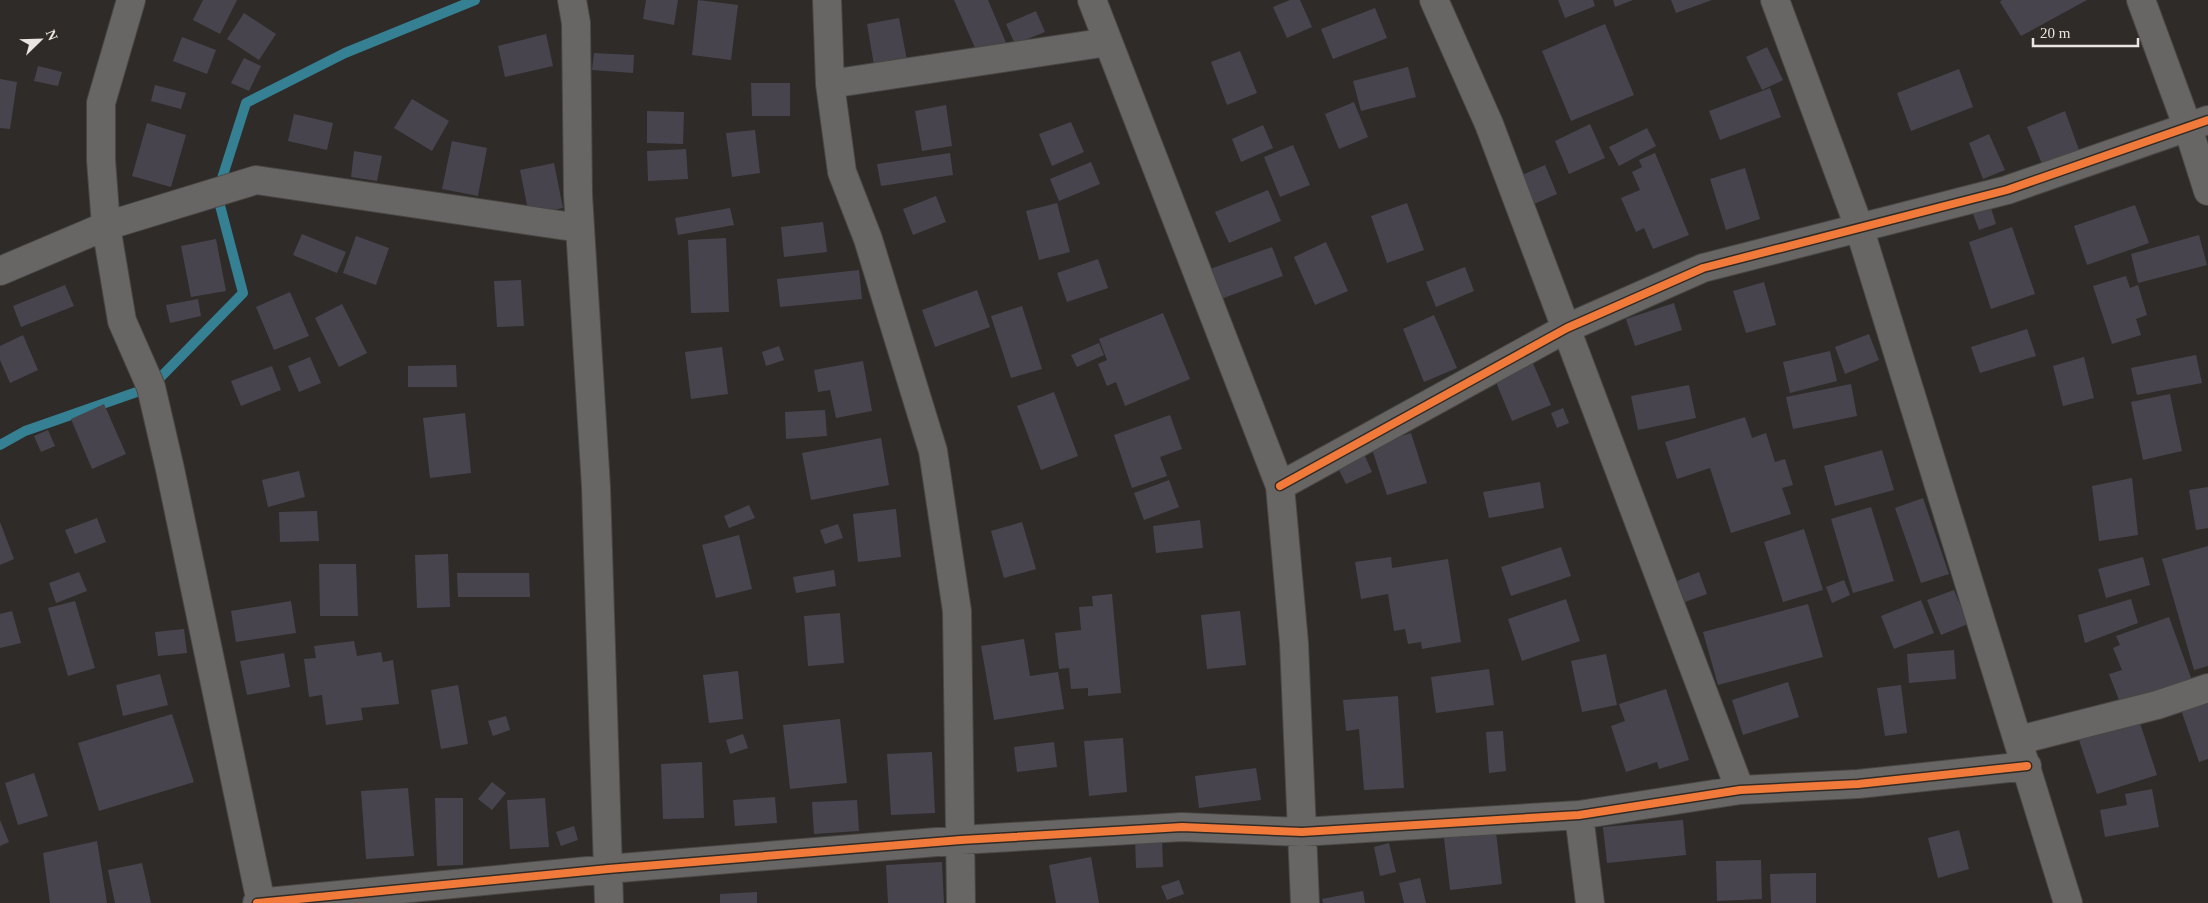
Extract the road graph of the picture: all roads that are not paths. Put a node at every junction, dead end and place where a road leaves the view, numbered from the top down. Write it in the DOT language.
graph roads {
  1 [pos="131,0"];
  2 [pos="572,0"];
  3 [pos="827,0"];
  4 [pos="1092,0"];
  5 [pos="1434,0"];
  6 [pos="1775,0"];
  7 [pos="2141,0"];
  8 [pos="1108,42"];
  9 [pos="830,84"];
  10 [pos="2198,124"];
  11 [pos="2208,191"];
  12 [pos="106,226"];
  13 [pos="1859,227"];
  14 [pos="580,228"];
  15 [pos="0,271"];
  16 [pos="1567,328"];
  17 [pos="1280,486"];
  18 [pos="2208,688"];
  19 [pos="2019,740"];
  20 [pos="2027,766"];
  21 [pos="1740,790"];
  22 [pos="1579,815"];
  23 [pos="1302,832"];
  24 [pos="961,840"];
  25 [pos="608,869"];
  26 [pos="257,903"];
  27 [pos="261,903"];
  28 [pos="609,903"];
  29 [pos="961,903"];
  30 [pos="1305,903"];
  31 [pos="1590,903"];
  32 [pos="2068,903"];
  1 -- 12 [label="street"];
  2 -- 14 [label="street"];
  3 -- 9 [label="street"];
  4 -- 8 [label="street"];
  5 -- 16 [label="street"];
  6 -- 13 [label="street"];
  7 -- 10 [label="street"];
  8 -- 9 [label="street"];
  8 -- 17 [label="street"];
  9 -- 24 [label="street"];
  10 -- 11 [label="street"];
  10 -- 13 [label="street"];
  12 -- 14 [label="street"];
  12 -- 15 [label="street"];
  12 -- 27 [label="street"];
  13 -- 16 [label="street"];
  13 -- 19 [label="street"];
  14 -- 25 [label="street"];
  16 -- 17 [label="street"];
  16 -- 21 [label="street"];
  17 -- 23 [label="street"];
  18 -- 19 [label="street"];
  19 -- 20 [label="street"];
  20 -- 21 [label="street"];
  20 -- 32 [label="street"];
  21 -- 22 [label="street"];
  22 -- 23 [label="street"];
  22 -- 31 [label="street"];
  23 -- 24 [label="street"];
  23 -- 30 [label="street"];
  24 -- 25 [label="street"];
  24 -- 29 [label="street"];
  25 -- 27 [label="street"];
  25 -- 28 [label="street"];
  26 -- 27 [label="street"];
}
